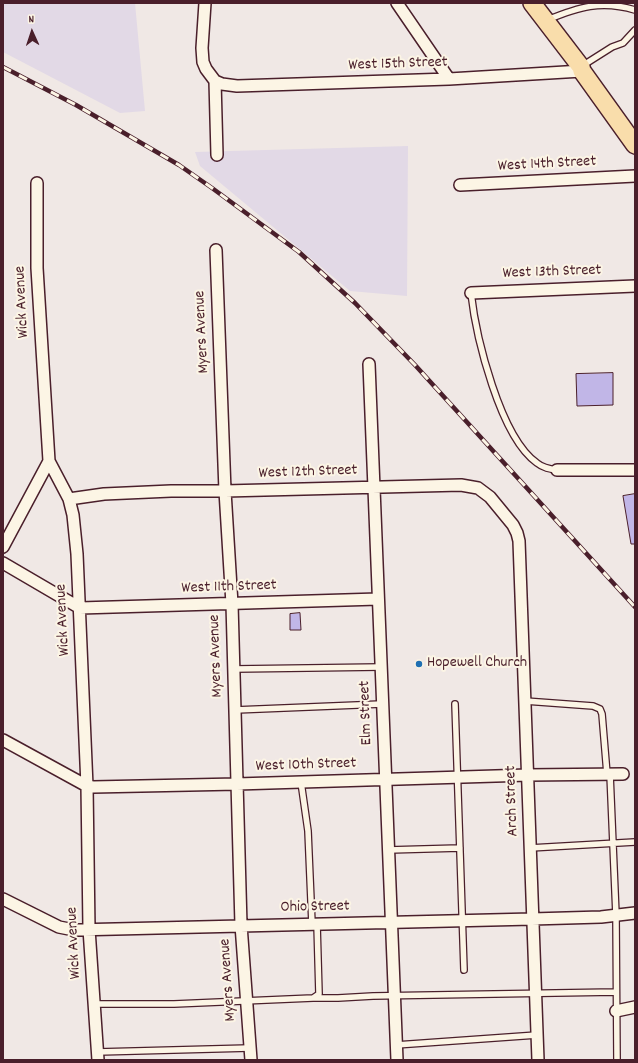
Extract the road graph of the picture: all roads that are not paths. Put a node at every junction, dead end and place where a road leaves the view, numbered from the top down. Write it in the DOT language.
graph roads {
  1 [pos="205,3"];
  2 [pos="397,3"];
  3 [pos="532,3"];
  4 [pos="635,10"];
  5 [pos="545,21"];
  6 [pos="635,30"];
  7 [pos="581,69"];
  8 [pos="449,79"];
  9 [pos="215,81"];
  10 [pos="635,145"];
  11 [pos="217,155"];
  12 [pos="635,176"];
  13 [pos="37,183"];
  14 [pos="460,185"];
  15 [pos="216,250"];
  16 [pos="635,286"];
  17 [pos="471,293"];
  18 [pos="369,364"];
  19 [pos="49,461"];
  20 [pos="557,470"];
  21 [pos="635,470"];
  22 [pos="374,487"];
  23 [pos="225,491"];
  24 [pos="69,499"];
  25 [pos="519,542"];
  26 [pos="3,547"];
  27 [pos="3,563"];
  28 [pos="378,599"];
  29 [pos="232,604"];
  30 [pos="80,608"];
  31 [pos="381,667"];
  32 [pos="234,669"];
  33 [pos="524,701"];
  34 [pos="382,704"];
  35 [pos="455,704"];
  36 [pos="235,710"];
  37 [pos="3,740"];
  38 [pos="608,774"];
  39 [pos="623,774"];
  40 [pos="528,775"];
  41 [pos="457,777"];
  42 [pos="385,779"];
  43 [pos="301,782"];
  44 [pos="237,784"];
  45 [pos="87,786"];
  46 [pos="635,842"];
  47 [pos="613,843"];
  48 [pos="460,848"];
  49 [pos="530,848"];
  50 [pos="388,850"];
  51 [pos="3,899"];
  52 [pos="635,913"];
  53 [pos="616,915"];
  54 [pos="532,919"];
  55 [pos="463,920"];
  56 [pos="391,923"];
  57 [pos="315,924"];
  58 [pos="241,925"];
  59 [pos="89,929"];
  60 [pos="464,970"];
  61 [pos="616,992"];
  62 [pos="535,993"];
  63 [pos="394,996"];
  64 [pos="313,998"];
  65 [pos="246,1001"];
  66 [pos="94,1004"];
  67 [pos="635,1007"];
  68 [pos="616,1011"];
  69 [pos="537,1035"];
  70 [pos="396,1045"];
  71 [pos="250,1048"];
  72 [pos="97,1056"];
  73 [pos="251,1060"];
  74 [pos="397,1060"];
  75 [pos="538,1060"];
  76 [pos="617,1060"];
  1 -- 9 [label="street"];
  2 -- 8 [label="street"];
  3 -- 5 [label="main road"];
  4 -- 5 [label="lane"];
  5 -- 7 [label="main road"];
  6 -- 7 [label="lane"];
  7 -- 8 [label="street, West 15th Street"];
  7 -- 10 [label="main road"];
  8 -- 9 [label="street, West 15th Street"];
  9 -- 11 [label="street"];
  12 -- 14 [label="street, West 14th Street"];
  13 -- 19 [label="street, Wick Avenue"];
  15 -- 23 [label="street, Myers Avenue"];
  16 -- 17 [label="street, West 13th Street"];
  17 -- 20 [label="lane"];
  18 -- 22 [label="street, Elm Street"];
  19 -- 24 [label="street, Wick Avenue"];
  19 -- 26 [label="street"];
  20 -- 21 [label="street"];
  22 -- 23 [label="street, West 12th Street"];
  22 -- 25 [label="street, West 12th Street"];
  22 -- 28 [label="street, Elm Street"];
  23 -- 24 [label="street, West 12th Street"];
  23 -- 29 [label="street, Myers Avenue"];
  24 -- 30 [label="street, Wick Avenue"];
  25 -- 33 [label="street, Arch Street"];
  27 -- 30 [label="street"];
  28 -- 29 [label="street, West 11th Street"];
  28 -- 31 [label="street, Elm Street"];
  29 -- 30 [label="street, West 11th Street"];
  29 -- 32 [label="street, Myers Avenue"];
  30 -- 45 [label="street, Wick Avenue"];
  31 -- 32 [label="lane"];
  31 -- 34 [label="street, Elm Street"];
  32 -- 36 [label="street, Myers Avenue"];
  33 -- 38 [label="lane"];
  33 -- 40 [label="street, Arch Street"];
  34 -- 36 [label="lane"];
  34 -- 42 [label="street, Elm Street"];
  35 -- 41 [label="lane"];
  36 -- 44 [label="street, Myers Avenue"];
  37 -- 45 [label="street, West 10th Street"];
  38 -- 39 [label="street, West 10th Street"];
  38 -- 40 [label="street, West 10th Street"];
  38 -- 47 [label="lane"];
  40 -- 41 [label="street, West 10th Street"];
  40 -- 49 [label="street, Arch Street"];
  41 -- 42 [label="street, West 10th Street"];
  41 -- 48 [label="lane"];
  42 -- 43 [label="street, West 10th Street"];
  42 -- 50 [label="street, Elm Street"];
  43 -- 44 [label="street, West 10th Street"];
  43 -- 57 [label="lane"];
  44 -- 45 [label="street, West 10th Street"];
  44 -- 58 [label="street, Myers Avenue"];
  45 -- 59 [label="street, Wick Avenue"];
  46 -- 47 [label="lane"];
  47 -- 49 [label="lane"];
  47 -- 53 [label="lane"];
  48 -- 50 [label="lane"];
  48 -- 55 [label="lane"];
  49 -- 54 [label="street, Arch Street"];
  50 -- 56 [label="street, Elm Street"];
  51 -- 59 [label="street, Ohio Street"];
  52 -- 53 [label="street, Ohio Street"];
  53 -- 54 [label="street, Ohio Street"];
  53 -- 61 [label="lane"];
  54 -- 55 [label="street, Ohio Street"];
  54 -- 62 [label="street, Arch Street"];
  55 -- 56 [label="street, Ohio Street"];
  55 -- 60 [label="lane"];
  56 -- 57 [label="street, Ohio Street"];
  56 -- 63 [label="street, Elm Street"];
  57 -- 58 [label="street, Ohio Street"];
  57 -- 64 [label="lane"];
  58 -- 59 [label="street, Ohio Street"];
  58 -- 65 [label="street, Myers Avenue"];
  59 -- 66 [label="street, Wick Avenue"];
  61 -- 62 [label="lane"];
  61 -- 68 [label="lane"];
  62 -- 63 [label="lane"];
  62 -- 69 [label="street, Arch Street"];
  63 -- 64 [label="lane"];
  63 -- 70 [label="street, Elm Street"];
  64 -- 65 [label="lane"];
  65 -- 66 [label="lane"];
  65 -- 71 [label="street, Myers Avenue"];
  66 -- 72 [label="street, Wick Avenue"];
  67 -- 68 [label="street"];
  68 -- 76 [label="lane"];
  69 -- 70 [label="lane"];
  69 -- 75 [label="street, Arch Street"];
  70 -- 74 [label="street, Elm Street"];
  71 -- 72 [label="lane"];
  71 -- 73 [label="street, Myers Avenue"];
}
